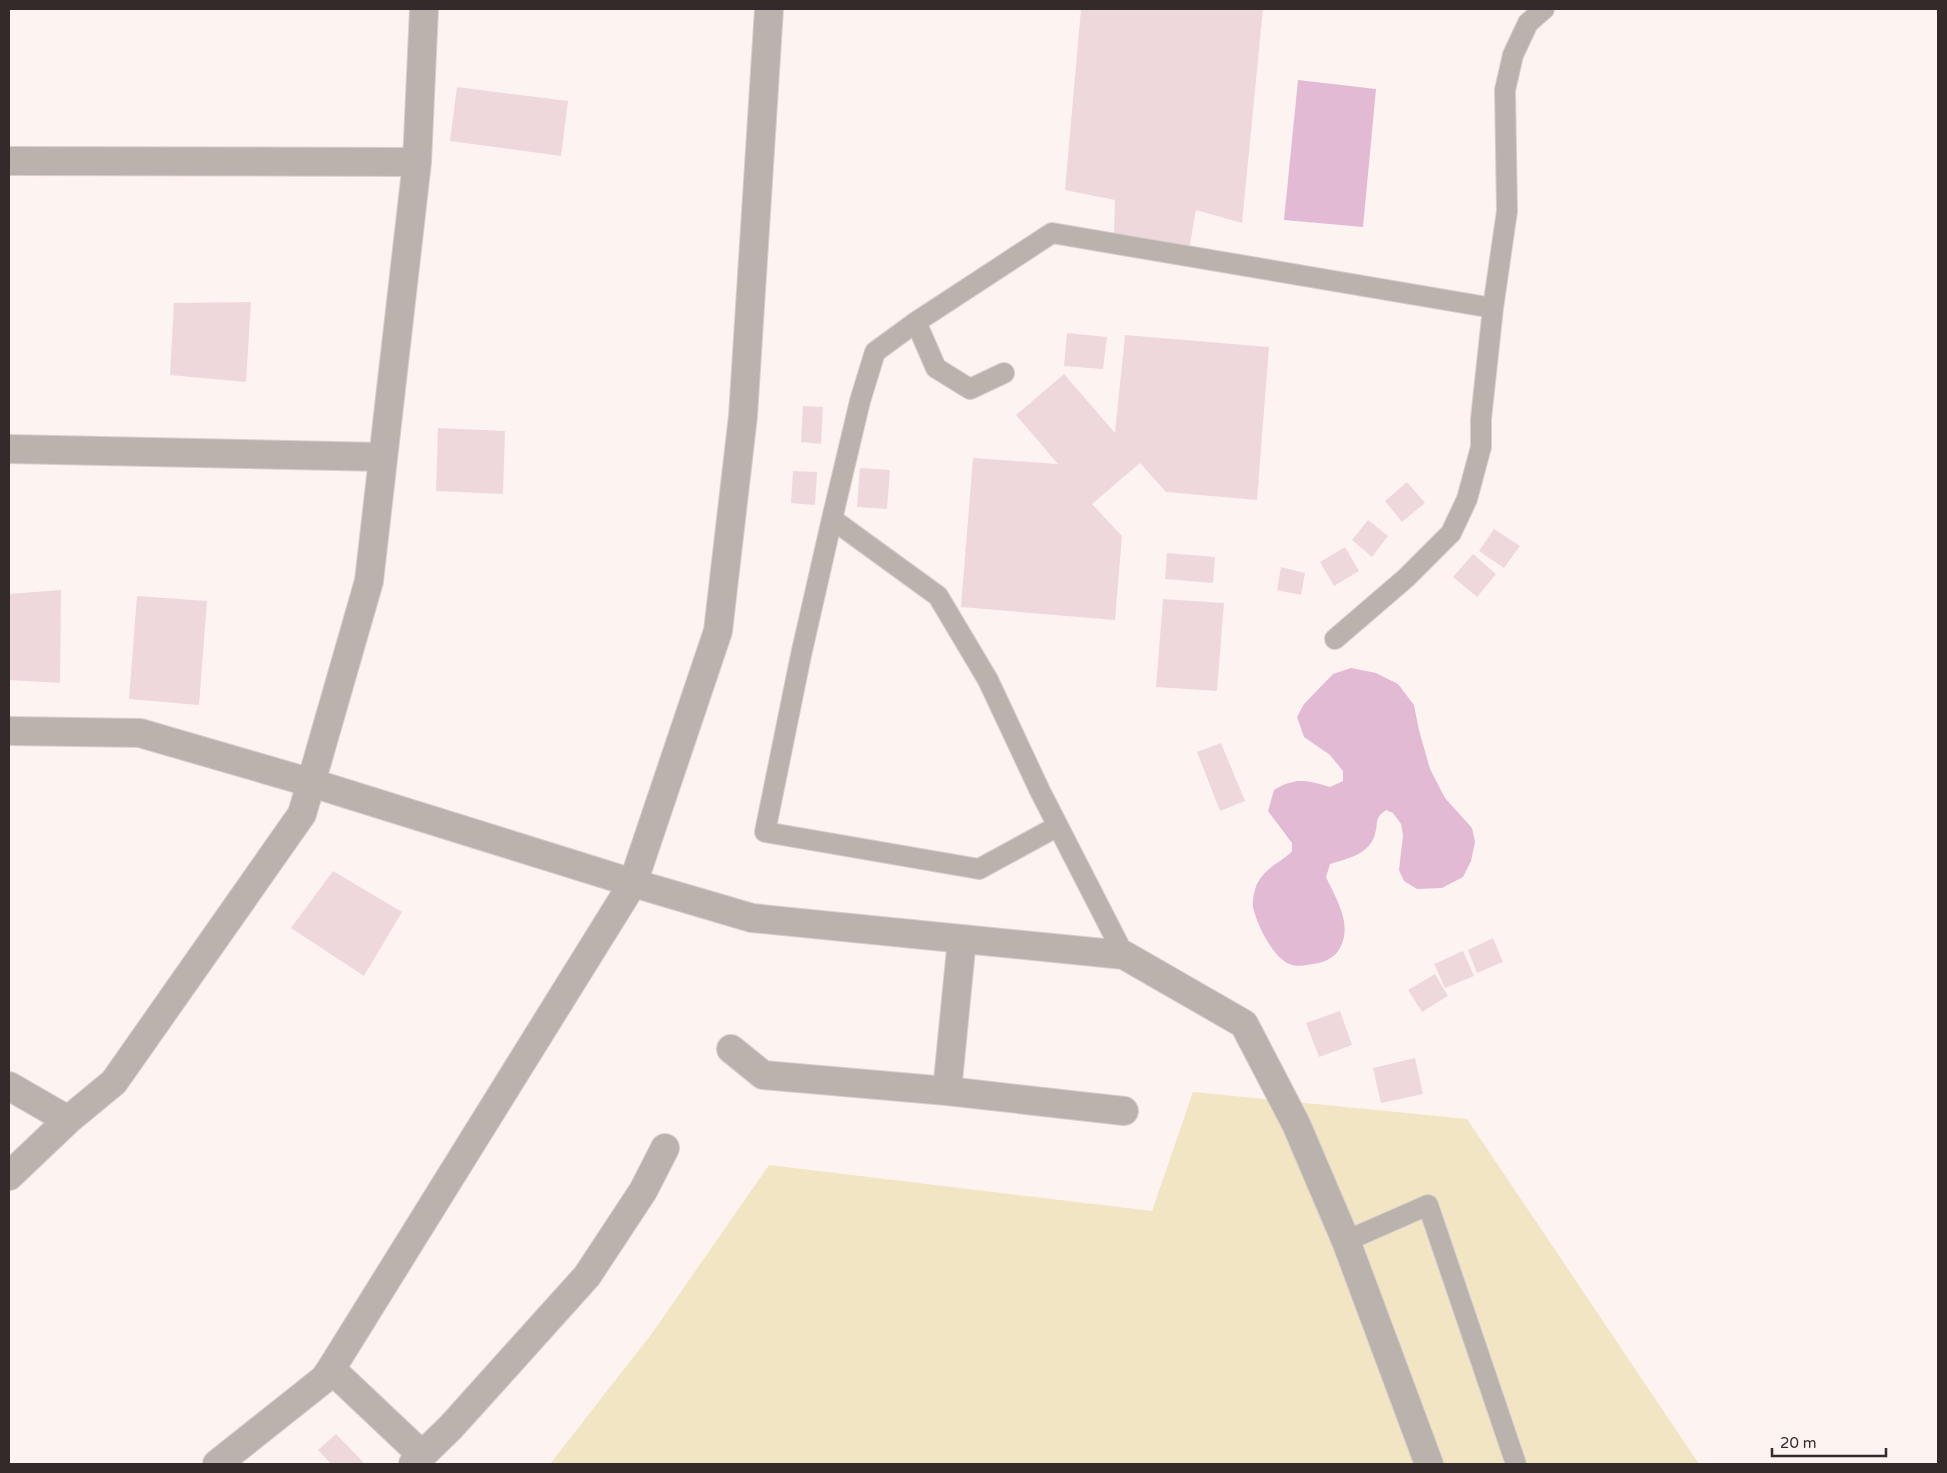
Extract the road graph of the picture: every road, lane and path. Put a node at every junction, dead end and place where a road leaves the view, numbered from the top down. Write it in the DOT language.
graph roads {
  1 [pos="424,9"];
  2 [pos="769,9"];
  3 [pos="1544,9"];
  4 [pos="9,161"];
  5 [pos="417,162"];
  6 [pos="1493,308"];
  7 [pos="916,322"];
  8 [pos="1004,374"];
  9 [pos="9,449"];
  10 [pos="382,457"];
  11 [pos="832,519"];
  12 [pos="1335,639"];
  13 [pos="9,731"];
  14 [pos="312,783"];
  15 [pos="1058,826"];
  16 [pos="633,883"];
  17 [pos="962,939"];
  18 [pos="1124,955"];
  19 [pos="730,1050"];
  20 [pos="9,1086"];
  21 [pos="947,1091"];
  22 [pos="1124,1110"];
  23 [pos="68,1120"];
  24 [pos="665,1148"];
  25 [pos="9,1176"];
  26 [pos="1346,1241"];
  27 [pos="331,1368"];
  28 [pos="417,1460"];
  29 [pos="217,1464"];
  30 [pos="1429,1464"];
  31 [pos="1516,1464"];
  1 -- 5 [label="street"];
  2 -- 16 [label="street"];
  3 -- 6 [label="lane"];
  4 -- 5 [label="street"];
  5 -- 10 [label="street"];
  6 -- 7 [label="lane"];
  6 -- 12 [label="lane"];
  7 -- 8 [label="lane"];
  7 -- 11 [label="lane"];
  9 -- 10 [label="street"];
  10 -- 14 [label="street"];
  11 -- 15 [label="lane"];
  11 -- 15 [label="lane"];
  13 -- 14 [label="street"];
  14 -- 16 [label="street"];
  14 -- 23 [label="street"];
  15 -- 18 [label="lane"];
  16 -- 17 [label="street"];
  16 -- 27 [label="street"];
  17 -- 18 [label="street"];
  17 -- 21 [label="street"];
  18 -- 26 [label="street"];
  19 -- 21 [label="street"];
  20 -- 23 [label="street"];
  21 -- 22 [label="street"];
  23 -- 25 [label="street"];
  24 -- 28 [label="street"];
  26 -- 30 [label="street"];
  26 -- 31 [label="lane"];
  27 -- 28 [label="street"];
  27 -- 29 [label="street"];
}
